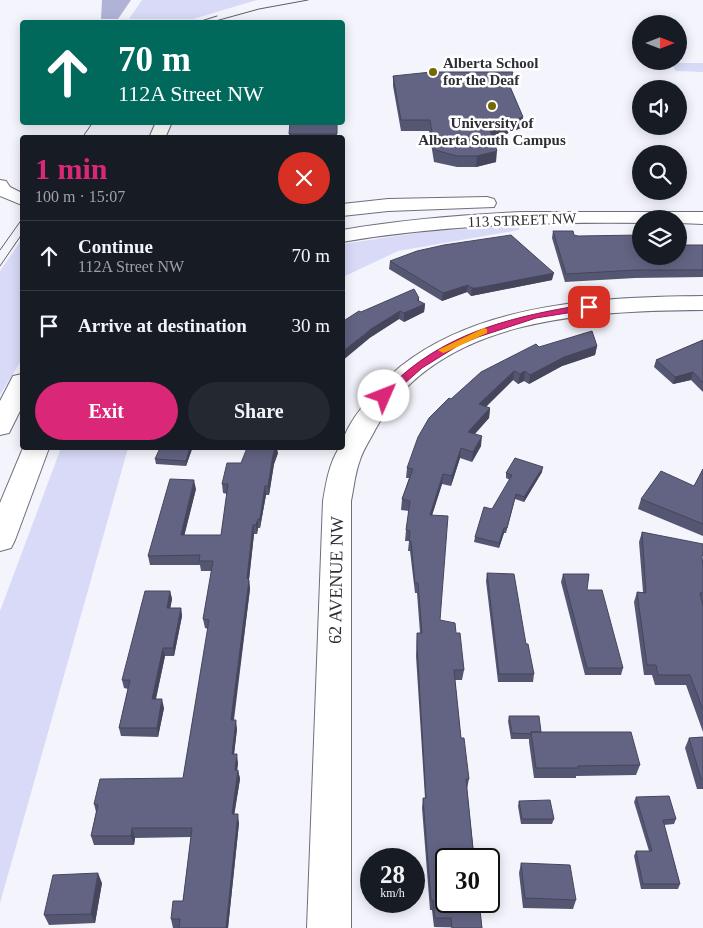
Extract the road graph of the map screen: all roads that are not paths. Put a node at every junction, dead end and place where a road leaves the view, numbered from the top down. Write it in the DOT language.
graph roads {
  1 [pos="0,184"];
  2 [pos="20,199"];
  3 [pos="703,204"];
  4 [pos="0,206"];
  5 [pos="345,210"];
  6 [pos="20,216"];
  7 [pos="703,218"];
  8 [pos="345,236"];
  9 [pos="703,303"];
  10 [pos="20,385"];
  11 [pos="0,427"];
  12 [pos="35,450"];
  13 [pos="0,540"];
  14 [pos="329,928"];
  1 -- 2 [label="main road"];
  3 -- 5 [label="main road, 113 STREET NW"];
  4 -- 6 [label="main road"];
  7 -- 8 [label="main road, 113 STREET NW"];
  9 -- 14 [label="main road, 62 AVENUE NW"];
  10 -- 11 [label="main road"];
  12 -- 13 [label="main road"];
}
